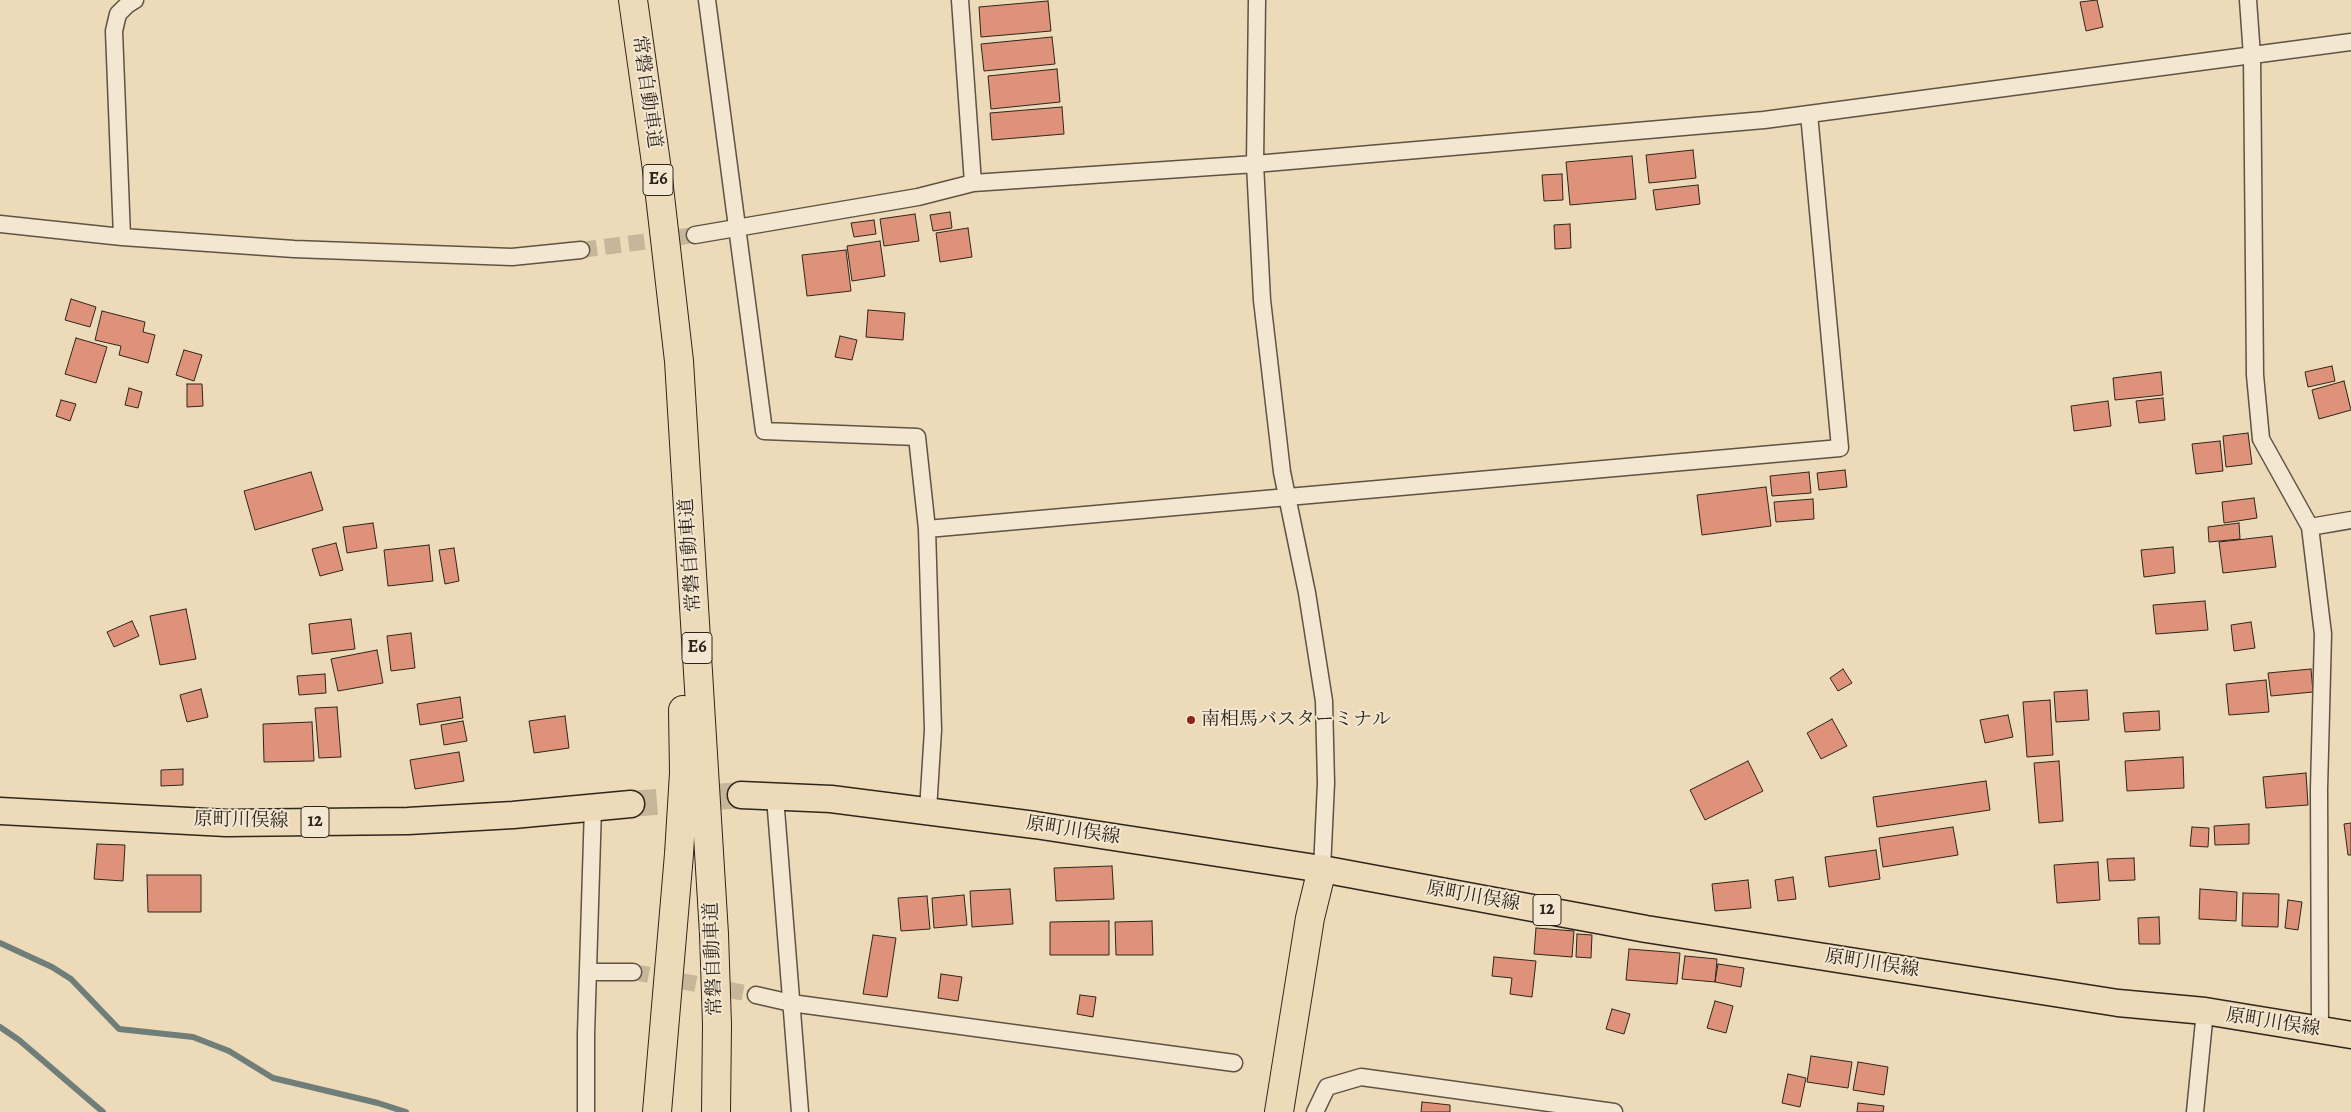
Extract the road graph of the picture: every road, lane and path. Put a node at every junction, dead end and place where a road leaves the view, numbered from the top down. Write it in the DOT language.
graph roads {
  1 [pos="136,0"];
  2 [pos="633,0"];
  3 [pos="707,0"];
  4 [pos="960,0"];
  5 [pos="1257,0"];
  6 [pos="2248,0"];
  7 [pos="2351,42"];
  8 [pos="2252,56"];
  9 [pos="1809,114"];
  10 [pos="1255,164"];
  11 [pos="973,183"];
  12 [pos="0,224"];
  13 [pos="737,228"];
  14 [pos="694,235"];
  15 [pos="122,237"];
  16 [pos="581,250"];
  17 [pos="679,361"];
  18 [pos="1287,495"];
  19 [pos="2351,520"];
  20 [pos="2310,527"];
  21 [pos="926,529"];
  22 [pos="742,796"];
  23 [pos="775,797"];
  24 [pos="630,804"];
  25 [pos="593,807"];
  26 [pos="928,810"];
  27 [pos="0,811"];
  28 [pos="1322,869"];
  29 [pos="714,934"];
  30 [pos="588,972"];
  31 [pos="633,972"];
  32 [pos="756,995"];
  33 [pos="791,1003"];
  34 [pos="2205,1012"];
  35 [pos="2320,1031"];
  36 [pos="2351,1035"];
  37 [pos="1234,1063"];
  38 [pos="586,1112"];
  39 [pos="657,1112"];
  40 [pos="716,1112"];
  41 [pos="731,1112"];
  42 [pos="800,1112"];
  43 [pos="1279,1112"];
  44 [pos="1297,1112"];
  45 [pos="1315,1112"];
  46 [pos="1614,1112"];
  47 [pos="2195,1112"];
  1 -- 15 [label="street"];
  2 -- 17 [label="highway, 常磐自動車道 / E6"];
  3 -- 13 [label="street"];
  4 -- 11 [label="street"];
  5 -- 10 [label="street"];
  6 -- 8 [label="street"];
  7 -- 8 [label="street"];
  8 -- 9 [label="street"];
  8 -- 20 [label="street"];
  9 -- 10 [label="street"];
  9 -- 18 [label="street"];
  10 -- 11 [label="street"];
  10 -- 18 [label="street"];
  11 -- 13 [label="street"];
  12 -- 15 [label="street"];
  13 -- 14 [label="street"];
  13 -- 21 [label="street"];
  15 -- 16 [label="street"];
  17 -- 29 [label="highway, 常磐自動車道 / E6"];
  17 -- 39 [label="highway"];
  18 -- 21 [label="street"];
  18 -- 28 [label="street"];
  19 -- 20 [label="street"];
  20 -- 35 [label="street"];
  21 -- 26 [label="street"];
  22 -- 23 [label="main road, 原町川俣線 / 12"];
  23 -- 26 [label="main road, 原町川俣線 / 12"];
  23 -- 33 [label="street"];
  24 -- 25 [label="main road, 原町川俣線 / 12"];
  25 -- 27 [label="main road, 原町川俣線 / 12"];
  25 -- 30 [label="street"];
  26 -- 28 [label="main road, 原町川俣線 / 12"];
  28 -- 34 [label="main road, 原町川俣線 / 12"];
  28 -- 43 [label="highway"];
  28 -- 44 [label="highway"];
  29 -- 40 [label="highway, 常磐自動車道 / E6"];
  29 -- 41 [label="highway"];
  30 -- 31 [label="street"];
  30 -- 38 [label="street"];
  32 -- 33 [label="street"];
  33 -- 37 [label="street"];
  33 -- 42 [label="street"];
  34 -- 35 [label="main road, 原町川俣線 / 12"];
  34 -- 47 [label="street"];
  35 -- 36 [label="main road, 原町川俣線 / 12"];
  45 -- 46 [label="street"];
}
